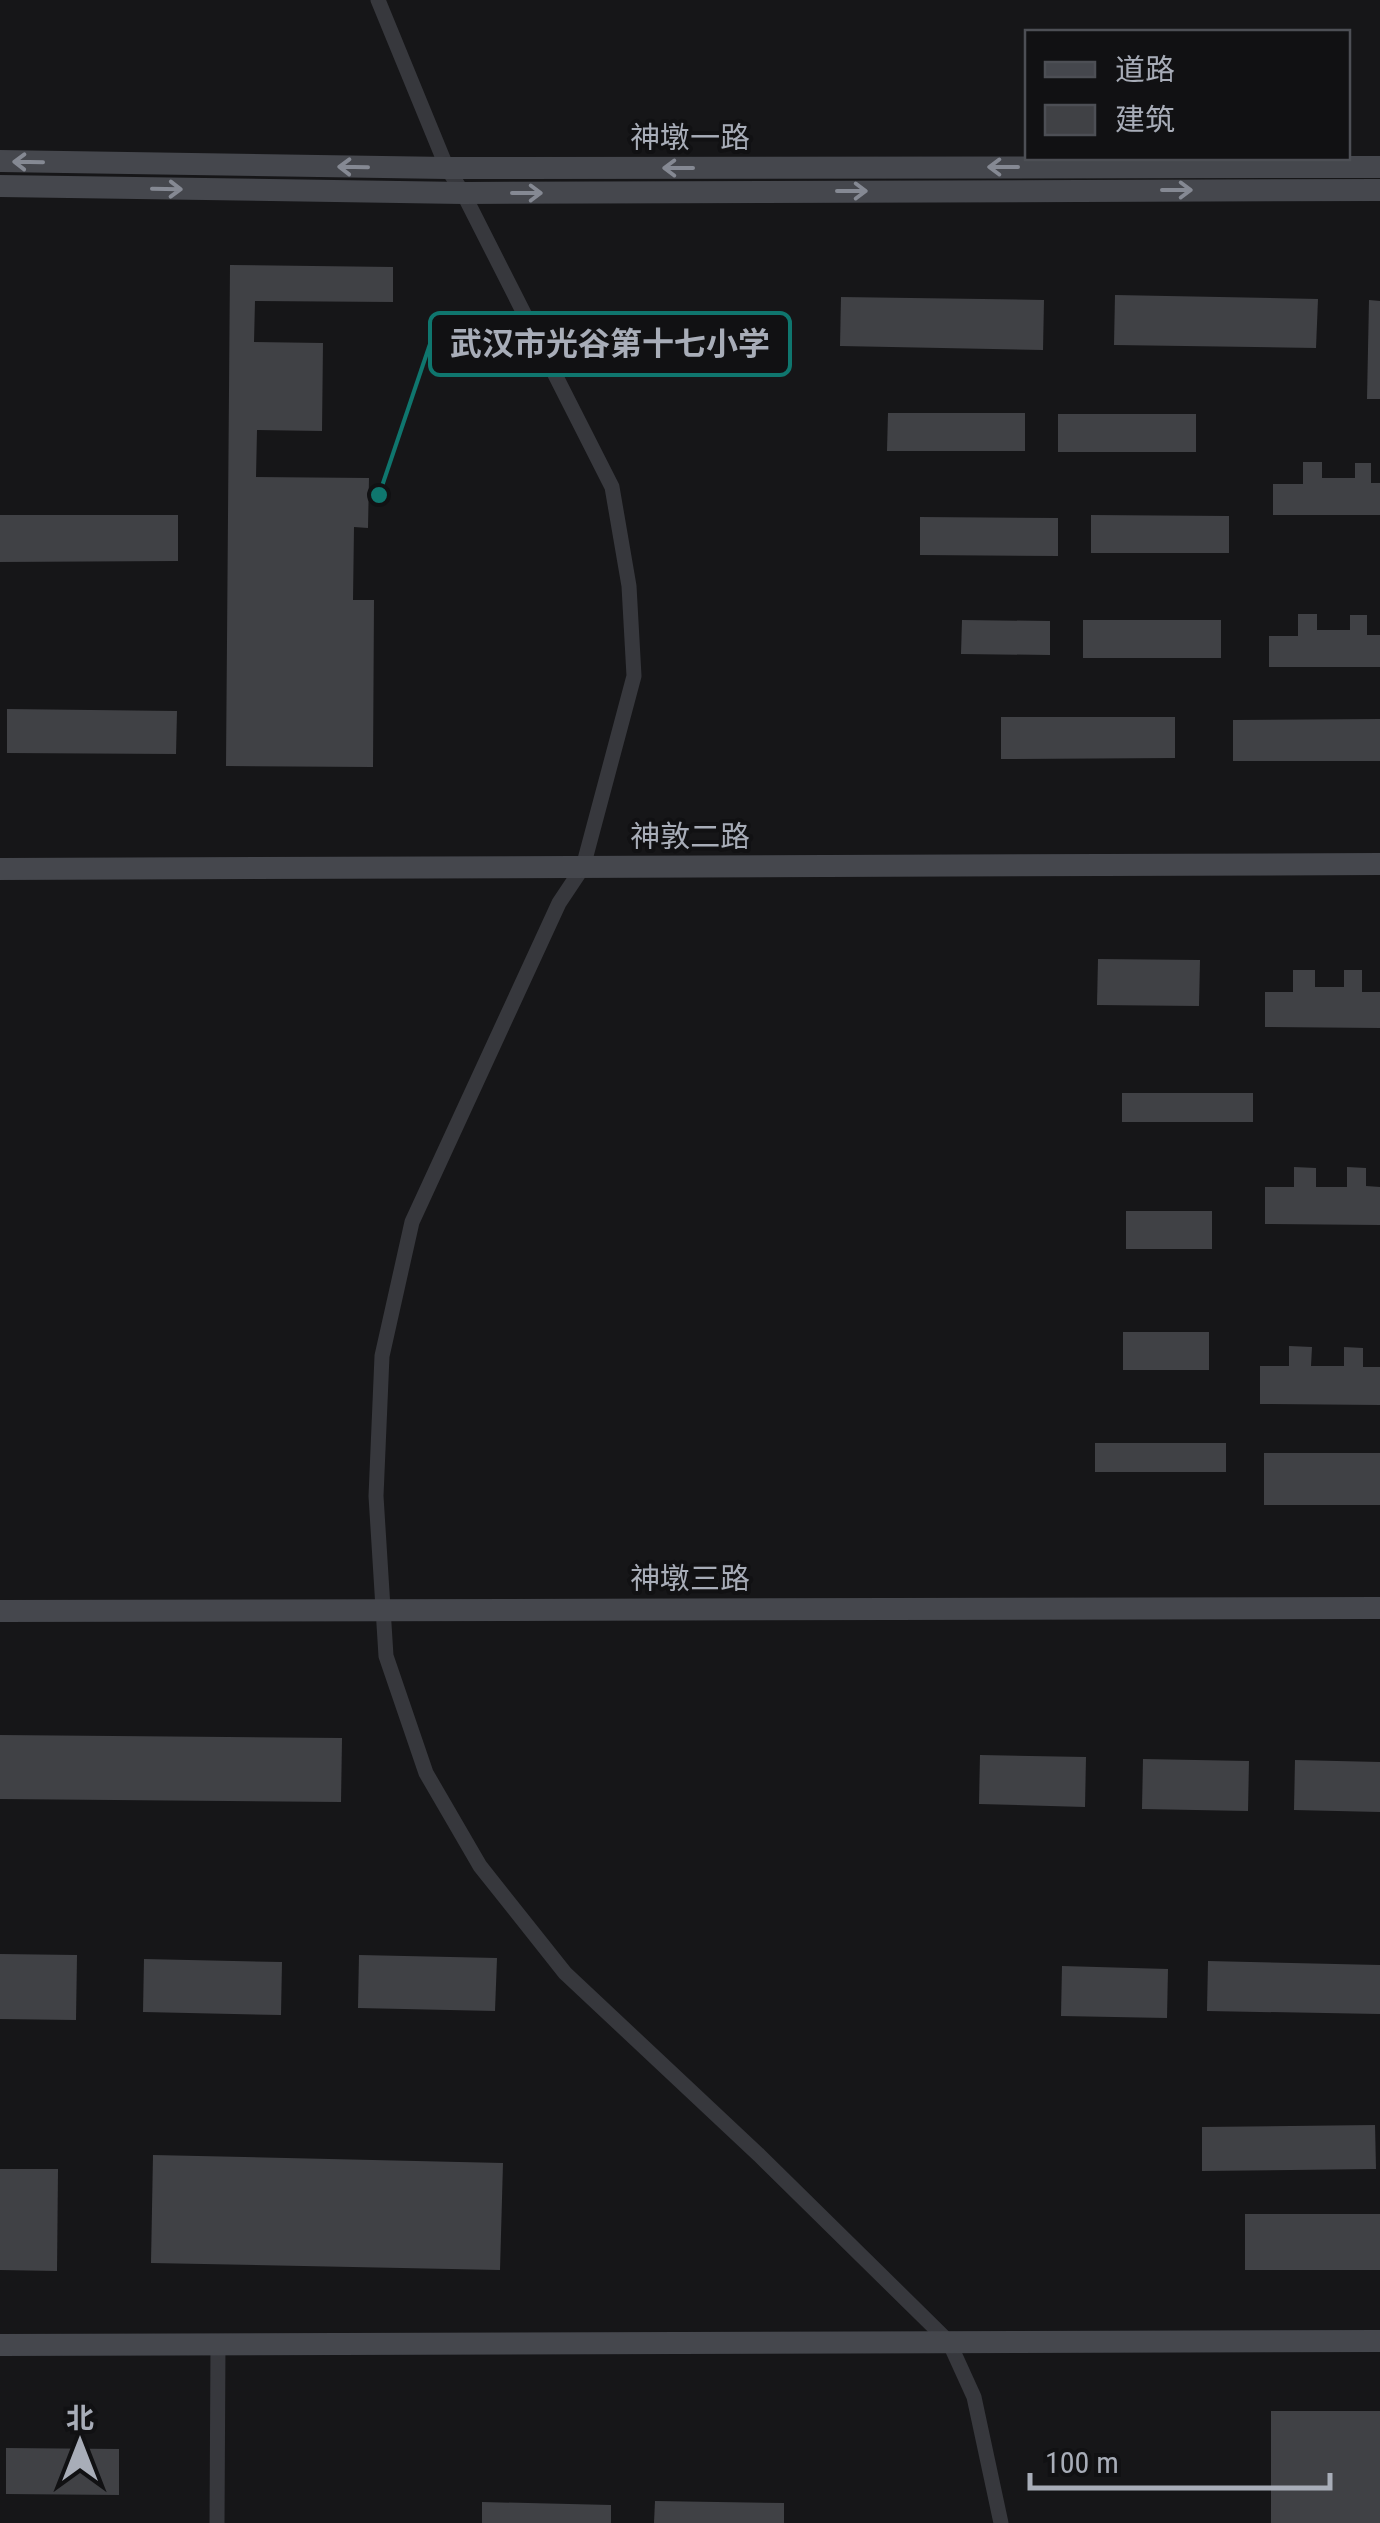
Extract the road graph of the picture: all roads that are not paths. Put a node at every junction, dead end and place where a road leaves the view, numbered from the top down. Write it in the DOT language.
graph roads {
  1 [pos="378,0"];
  2 [pos="0,161"];
  3 [pos="1380,167"];
  4 [pos="447,168"];
  5 [pos="0,186"];
  6 [pos="1380,190"];
  7 [pos="462,193"];
  8 [pos="1380,864"];
  9 [pos="583,867"];
  10 [pos="0,869"];
  11 [pos="1380,1608"];
  12 [pos="383,1610"];
  13 [pos="0,1611"];
  14 [pos="1380,2341"];
  15 [pos="949,2342"];
  16 [pos="0,2344"];
  17 [pos="218,2344"];
  18 [pos="217,2523"];
  19 [pos="1001,2523"];
  1 -- 4 [label="street"];
  4 -- 2 [label="street, 神墩一路, one-way"];
  3 -- 4 [label="street, 神墩一路, one-way"];
  4 -- 7 [label="street"];
  5 -- 7 [label="street, 神墩一路, one-way"];
  7 -- 6 [label="street, 神墩一路, one-way"];
  7 -- 9 [label="street"];
  8 -- 9 [label="street, 神敦二路"];
  9 -- 10 [label="street, 神敦二路"];
  9 -- 12 [label="street"];
  11 -- 12 [label="street, 神墩三路"];
  12 -- 13 [label="street, 神墩三路"];
  12 -- 15 [label="street"];
  14 -- 15 [label="street"];
  15 -- 17 [label="street"];
  15 -- 19 [label="street"];
  16 -- 17 [label="street"];
  17 -- 18 [label="street"];
}
